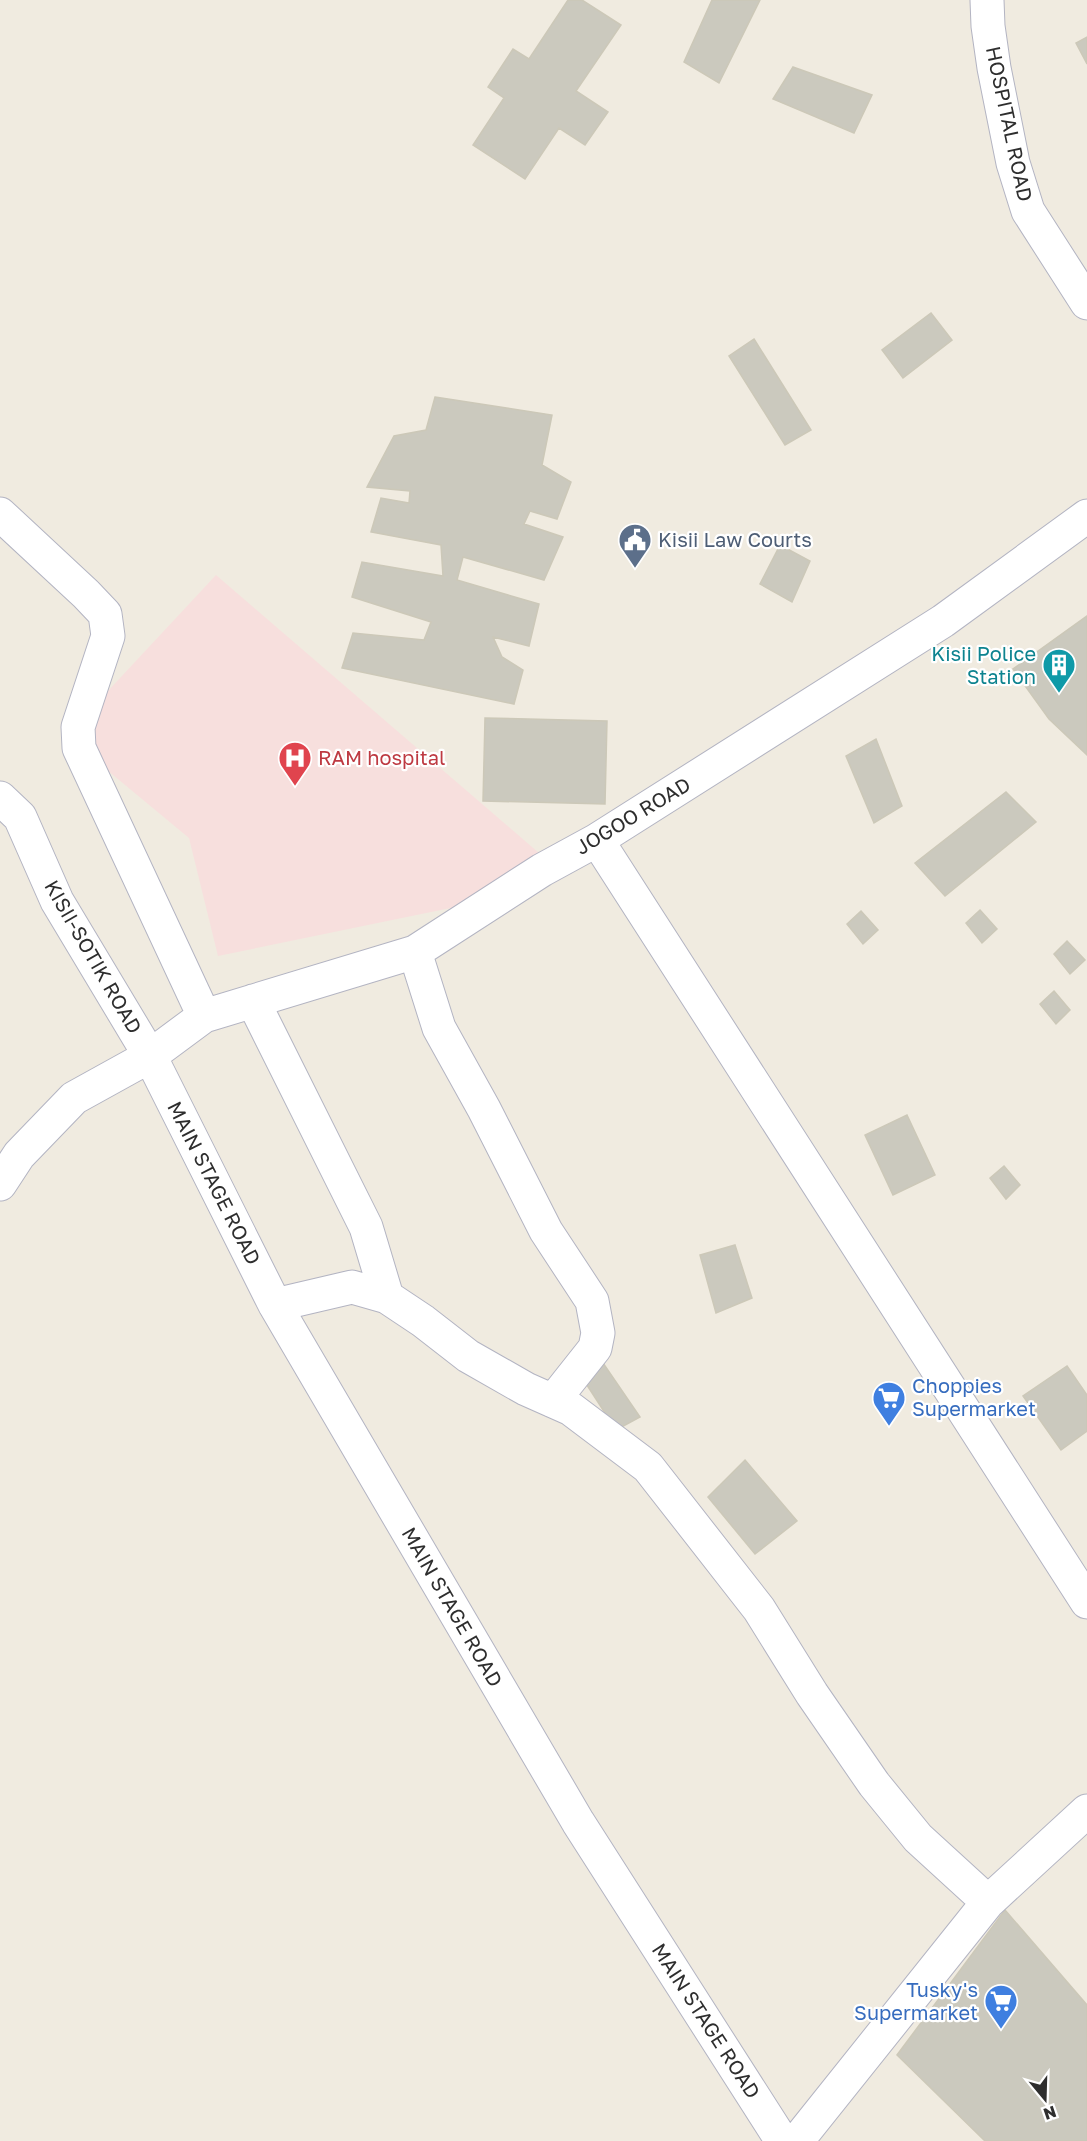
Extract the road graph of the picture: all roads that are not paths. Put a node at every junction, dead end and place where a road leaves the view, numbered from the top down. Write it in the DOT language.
graph roads {
  1 [pos="987,0"];
  2 [pos="1087,303"];
  3 [pos="0,514"];
  4 [pos="1087,516"];
  5 [pos="0,798"];
  6 [pos="597,840"];
  7 [pos="415,952"];
  8 [pos="253,1001"];
  9 [pos="204,1016"];
  10 [pos="150,1056"];
  11 [pos="0,1184"];
  12 [pos="387,1297"];
  13 [pos="275,1305"];
  14 [pos="553,1401"];
  15 [pos="1087,1602"];
  16 [pos="1087,1811"];
  17 [pos="988,1902"];
  18 [pos="782,2141"];
  19 [pos="797,2141"];
  1 -- 2 [label="street, HOSPITAL ROAD"];
  3 -- 9 [label="street"];
  4 -- 6 [label="street, JOGOO ROAD"];
  5 -- 10 [label="street, KISII-SOTIK ROAD"];
  6 -- 7 [label="street, JOGOO ROAD"];
  6 -- 15 [label="street"];
  7 -- 8 [label="street, JOGOO ROAD"];
  7 -- 14 [label="street"];
  8 -- 9 [label="street, JOGOO ROAD"];
  8 -- 12 [label="street"];
  9 -- 10 [label="street, JOGOO ROAD"];
  10 -- 11 [label="street, JOGOO ROAD"];
  10 -- 13 [label="street, MAIN STAGE ROAD"];
  12 -- 13 [label="street"];
  12 -- 14 [label="street"];
  13 -- 18 [label="street, MAIN STAGE ROAD"];
  14 -- 17 [label="street"];
  16 -- 17 [label="street"];
  17 -- 19 [label="street"];
}
